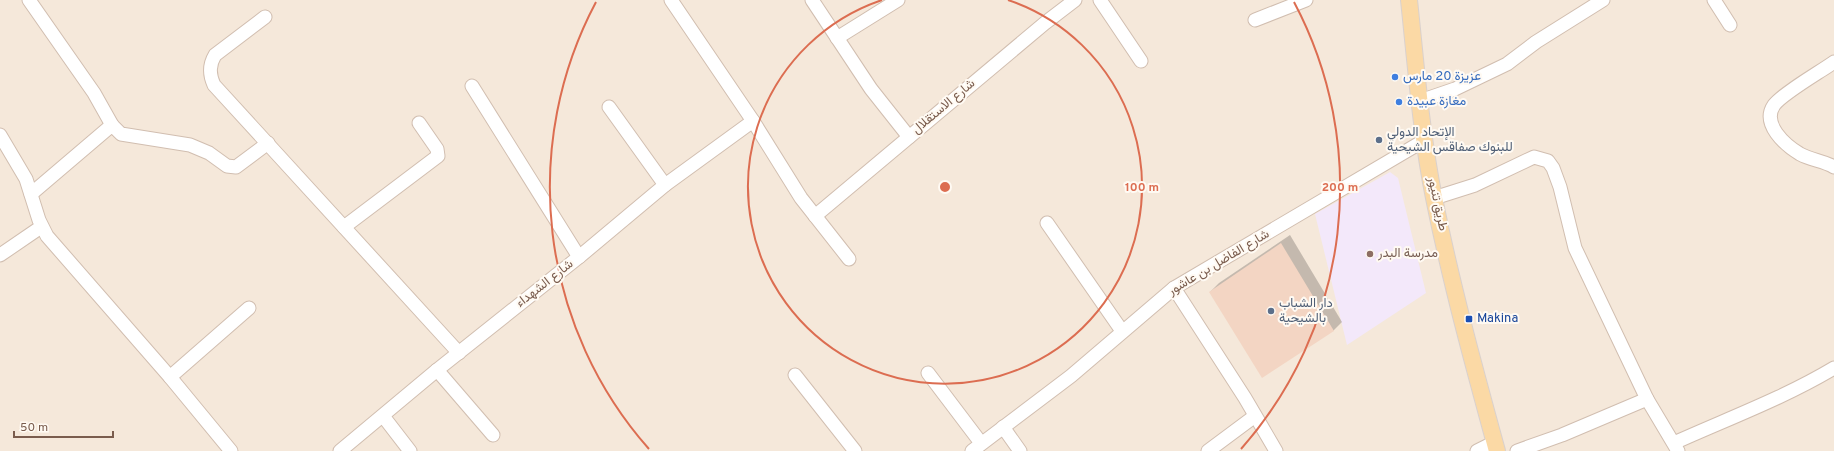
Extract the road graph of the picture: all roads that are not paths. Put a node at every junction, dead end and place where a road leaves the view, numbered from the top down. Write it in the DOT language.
graph roads {
  1 [pos="29,0"];
  2 [pos="671,0"];
  3 [pos="812,0"];
  4 [pos="898,0"];
  5 [pos="1075,0"];
  6 [pos="1100,0"];
  7 [pos="1306,0"];
  8 [pos="1409,0"];
  9 [pos="1604,0"];
  10 [pos="1714,0"];
  11 [pos="265,17"];
  12 [pos="1255,20"];
  13 [pos="1730,25"];
  14 [pos="837,38"];
  15 [pos="1142,61"];
  16 [pos="1834,62"];
  17 [pos="472,86"];
  18 [pos="1420,101"];
  19 [pos="609,107"];
  20 [pos="753,122"];
  21 [pos="419,123"];
  22 [pos="112,124"];
  23 [pos="0,135"];
  24 [pos="909,137"];
  25 [pos="1425,140"];
  26 [pos="268,143"];
  27 [pos="1834,167"];
  28 [pos="665,185"];
  29 [pos="32,194"];
  30 [pos="1434,198"];
  31 [pos="815,216"];
  32 [pos="1047,223"];
  33 [pos="344,226"];
  34 [pos="41,227"];
  35 [pos="0,255"];
  36 [pos="579,257"];
  37 [pos="849,259"];
  38 [pos="1174,288"];
  39 [pos="249,308"];
  40 [pos="1122,331"];
  41 [pos="459,353"];
  42 [pos="1834,368"];
  43 [pos="437,370"];
  44 [pos="928,373"];
  45 [pos="795,375"];
  46 [pos="170,377"];
  47 [pos="1647,399"];
  48 [pos="383,416"];
  49 [pos="1255,416"];
  50 [pos="1003,427"];
  51 [pos="493,435"];
  52 [pos="977,447"];
  53 [pos="1496,447"];
  54 [pos="1676,447"];
  55 [pos="231,451"];
  56 [pos="340,451"];
  57 [pos="410,451"];
  58 [pos="855,451"];
  59 [pos="1020,451"];
  60 [pos="1208,451"];
  61 [pos="1276,451"];
  62 [pos="1477,451"];
  63 [pos="1517,451"];
  1 -- 22 [label="street"];
  2 -- 20 [label="street"];
  3 -- 14 [label="street"];
  4 -- 14 [label="street"];
  5 -- 24 [label="street, شارع الاستقلال"];
  6 -- 15 [label="street"];
  7 -- 12 [label="street"];
  8 -- 18 [label="main road, طريق تنيور"];
  9 -- 18 [label="street"];
  10 -- 13 [label="street"];
  11 -- 26 [label="street"];
  14 -- 24 [label="street"];
  16 -- 27 [label="street"];
  17 -- 36 [label="street"];
  18 -- 25 [label="main road, طريق تنيور"];
  19 -- 28 [label="street"];
  20 -- 28 [label="street, شارع الشهداء"];
  20 -- 31 [label="street"];
  21 -- 33 [label="street"];
  22 -- 26 [label="street"];
  22 -- 29 [label="street"];
  23 -- 29 [label="street"];
  24 -- 31 [label="street, شارع الاستقلال"];
  25 -- 30 [label="main road, طريق تنيور"];
  25 -- 38 [label="street, شارع الفاضل بن عاشور"];
  26 -- 33 [label="street"];
  28 -- 36 [label="street, شارع الشهداء"];
  29 -- 34 [label="street"];
  30 -- 47 [label="street"];
  30 -- 53 [label="main road, طريق تنيور"];
  31 -- 37 [label="street"];
  32 -- 40 [label="street"];
  33 -- 41 [label="street"];
  34 -- 35 [label="street"];
  34 -- 46 [label="street"];
  36 -- 41 [label="street, شارع الشهداء"];
  38 -- 40 [label="street, شارع الفاضل بن عاشور"];
  38 -- 49 [label="street"];
  39 -- 46 [label="street"];
  40 -- 50 [label="street, شارع الفاضل بن عاشور"];
  41 -- 43 [label="street, شارع الشهداء"];
  42 -- 54 [label="street"];
  43 -- 48 [label="street, شارع الشهداء"];
  43 -- 51 [label="street"];
  44 -- 52 [label="street"];
  45 -- 58 [label="street"];
  46 -- 55 [label="street"];
  47 -- 54 [label="street"];
  47 -- 63 [label="street"];
  48 -- 56 [label="street, شارع الشهداء"];
  48 -- 57 [label="street"];
  49 -- 60 [label="street"];
  49 -- 61 [label="street"];
  50 -- 52 [label="street, شارع الفاضل بن عاشور"];
  50 -- 59 [label="street"];
  53 -- 62 [label="street"];
}
